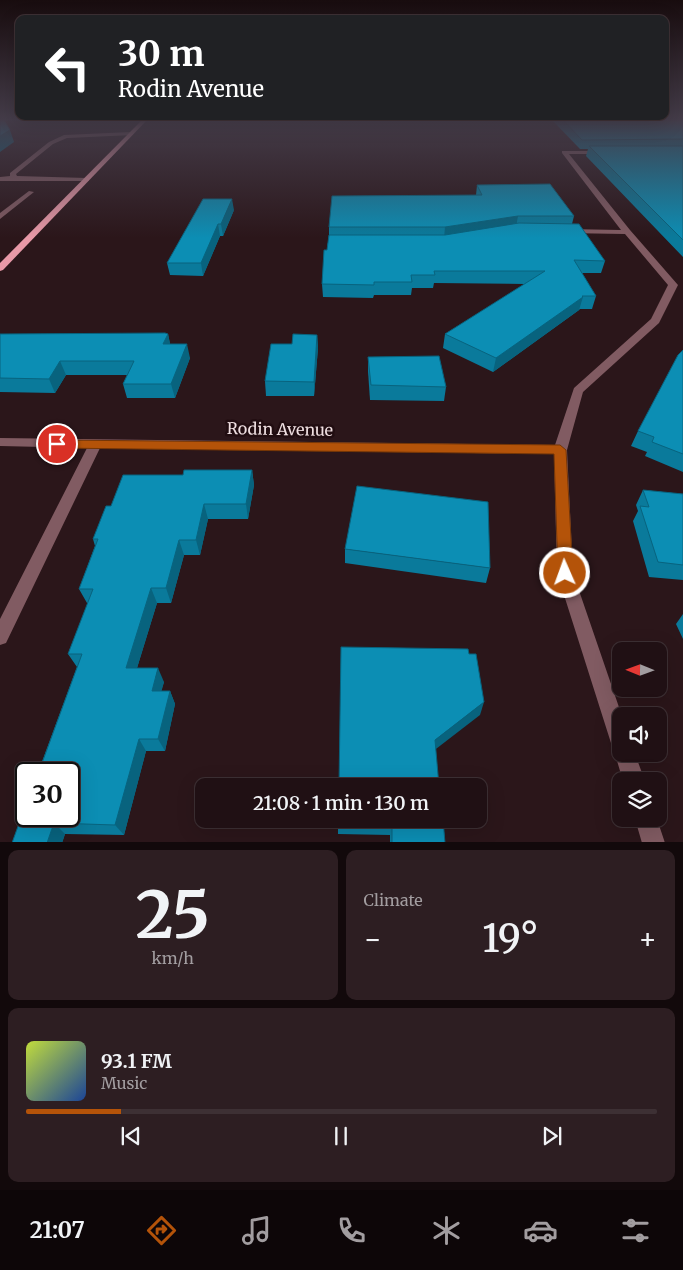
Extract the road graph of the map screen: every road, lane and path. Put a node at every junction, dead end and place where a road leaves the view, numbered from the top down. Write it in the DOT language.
graph roads {
  1 [pos="31,159"];
  2 [pos="107,159"];
  3 [pos="570,159"];
  4 [pos="15,178"];
  5 [pos="0,179"];
  6 [pos="87,180"];
  7 [pos="31,192"];
  8 [pos="0,218"];
  9 [pos="561,231"];
  10 [pos="627,232"];
  11 [pos="0,268"];
  12 [pos="0,442"];
  13 [pos="95,445"];
  14 [pos="560,450"];
  15 [pos="0,637"];
  16 [pos="612,716"];
  17 [pos="649,827"];
  18 [pos="654,842"];
  1 -- 4 [label="street"];
  2 -- 6 [label="main road"];
  3 -- 10 [label="street"];
  4 -- 5 [label="street"];
  4 -- 6 [label="street"];
  6 -- 11 [label="main road"];
  7 -- 8 [label="street"];
  9 -- 10 [label="street"];
  10 -- 14 [label="street"];
  12 -- 13 [label="street, Rodin Avenue"];
  13 -- 14 [label="street, Rodin Avenue"];
  13 -- 15 [label="street"];
  14 -- 16 [label="street"];
  17 -- 18 [label="street"];
}
